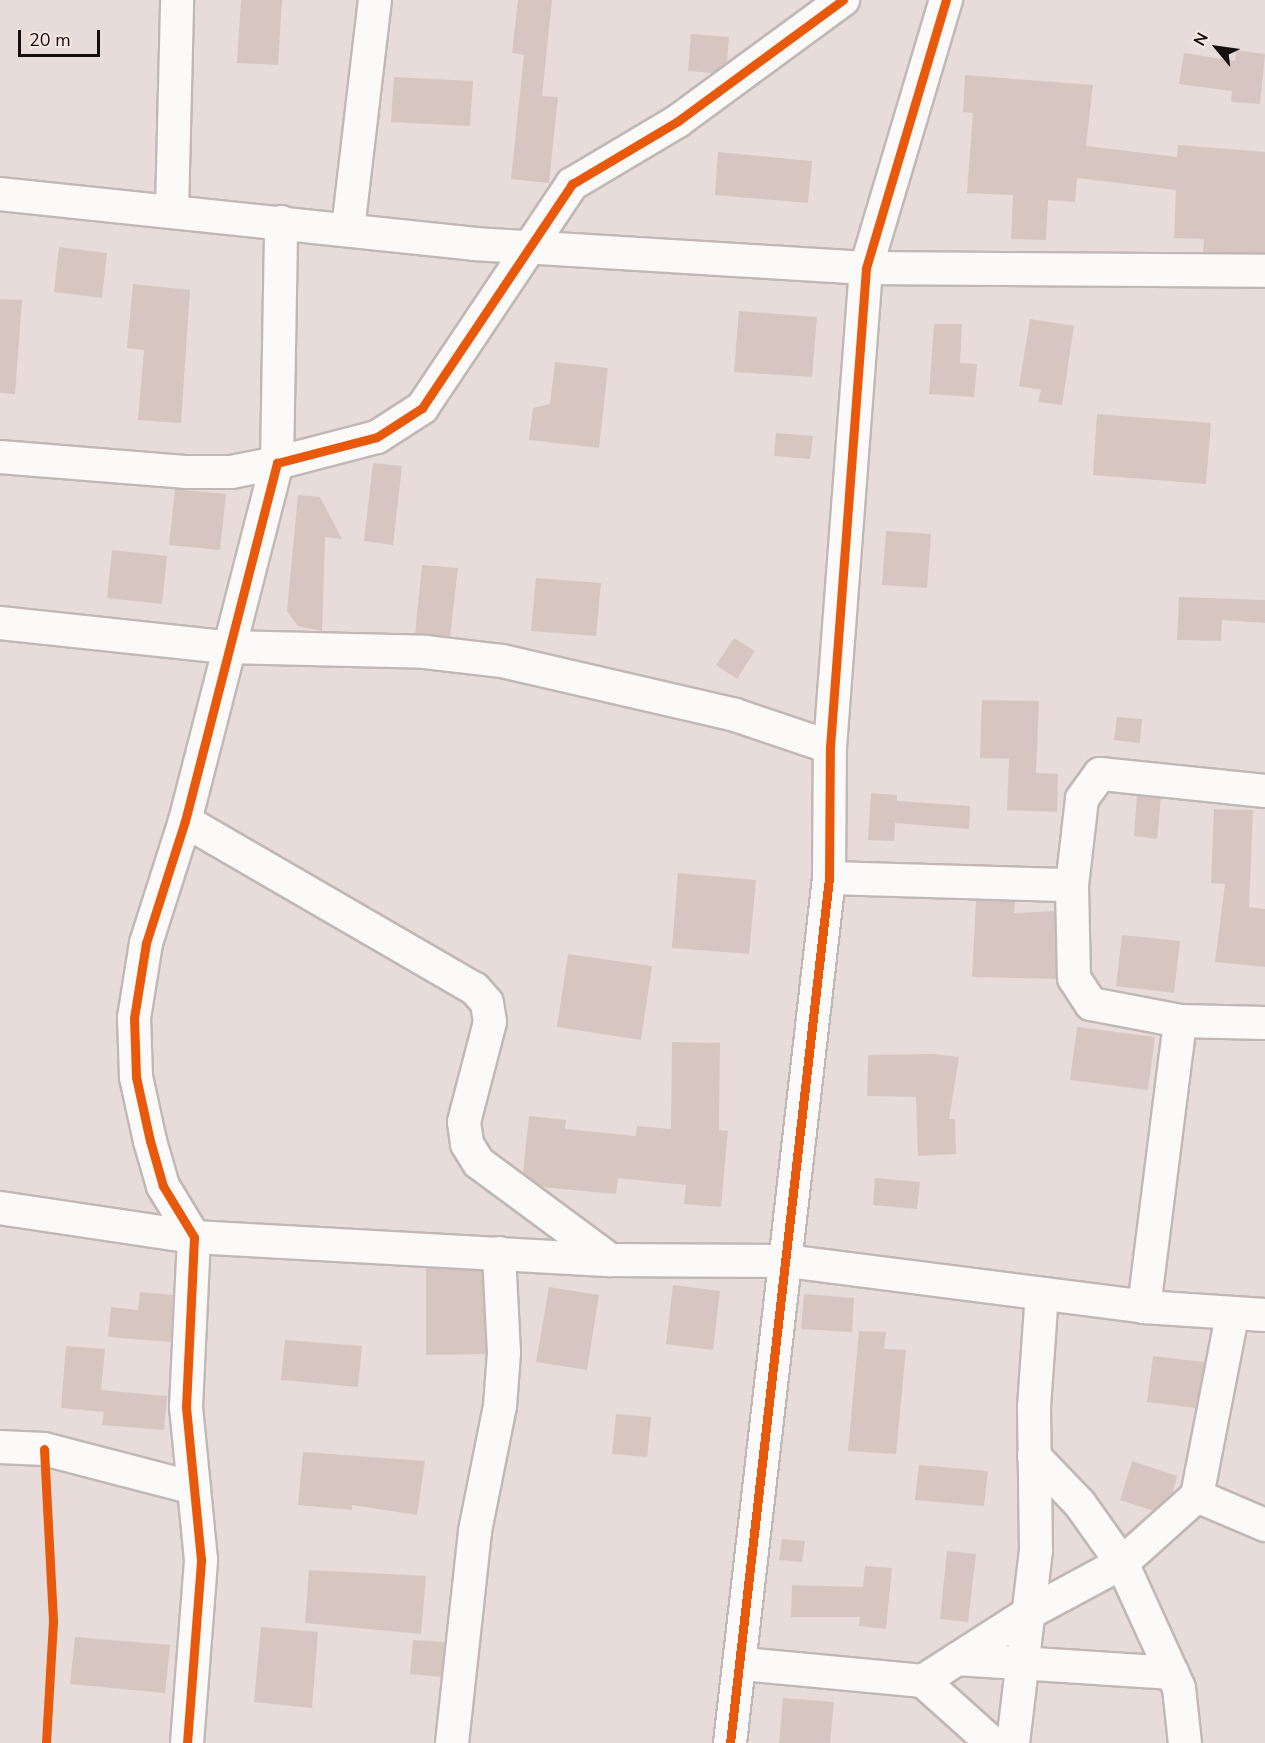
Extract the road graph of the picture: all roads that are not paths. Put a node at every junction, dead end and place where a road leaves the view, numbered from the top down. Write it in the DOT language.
graph roads {
  1 [pos="177,0"];
  2 [pos="375,0"];
  3 [pos="843,0"];
  4 [pos="946,0"];
  5 [pos="0,194"];
  6 [pos="172,211"];
  7 [pos="281,222"];
  8 [pos="348,229"];
  9 [pos="529,247"];
  10 [pos="866,268"];
  11 [pos="1265,271"];
  12 [pos="0,458"];
  13 [pos="277,463"];
  14 [pos="0,623"];
  15 [pos="226,647"];
  16 [pos="830,747"];
  17 [pos="1265,791"];
  18 [pos="185,821"];
  19 [pos="829,879"];
  20 [pos="1071,885"];
  21 [pos="1180,1021"];
  22 [pos="1265,1023"];
  23 [pos="0,1208"];
  24 [pos="194,1237"];
  25 [pos="499,1253"];
  26 [pos="610,1260"];
  27 [pos="787,1261"];
  28 [pos="1042,1294"];
  29 [pos="1144,1306"];
  30 [pos="1265,1315"];
  31 [pos="1232,1316"];
  32 [pos="0,1447"];
  33 [pos="1034,1456"];
  34 [pos="194,1488"];
  35 [pos="1197,1496"];
  36 [pos="1265,1525"];
  37 [pos="1122,1563"];
  38 [pos="1026,1614"];
  39 [pos="957,1659"];
  40 [pos="1023,1663"];
  41 [pos="743,1664"];
  42 [pos="1173,1673"];
  43 [pos="923,1681"];
  44 [pos="187,1743"];
  45 [pos="452,1743"];
  46 [pos="730,1743"];
  47 [pos="992,1743"];
  48 [pos="1013,1743"];
  49 [pos="1185,1743"];
  1 -- 6 [label="street"];
  2 -- 8 [label="street"];
  3 -- 9 [label="street"];
  4 -- 10 [label="street"];
  5 -- 6 [label="street"];
  6 -- 7 [label="street"];
  7 -- 8 [label="street"];
  7 -- 13 [label="street"];
  8 -- 9 [label="street"];
  9 -- 10 [label="street"];
  9 -- 13 [label="street"];
  10 -- 11 [label="street"];
  10 -- 16 [label="street"];
  12 -- 13 [label="street"];
  13 -- 15 [label="street"];
  14 -- 15 [label="street"];
  15 -- 16 [label="street"];
  15 -- 18 [label="street"];
  16 -- 19 [label="street"];
  17 -- 20 [label="street"];
  18 -- 24 [label="street"];
  18 -- 26 [label="street"];
  19 -- 20 [label="street"];
  19 -- 27 [label="street"];
  20 -- 21 [label="street"];
  21 -- 22 [label="street"];
  21 -- 29 [label="street"];
  23 -- 24 [label="street"];
  24 -- 25 [label="street"];
  24 -- 34 [label="street"];
  25 -- 26 [label="street"];
  25 -- 45 [label="street"];
  26 -- 27 [label="street"];
  27 -- 28 [label="street"];
  27 -- 41 [label="street"];
  28 -- 29 [label="street"];
  28 -- 33 [label="street"];
  29 -- 31 [label="street"];
  30 -- 31 [label="street"];
  31 -- 35 [label="street"];
  32 -- 34 [label="street"];
  33 -- 37 [label="street"];
  33 -- 38 [label="street"];
  34 -- 44 [label="street"];
  35 -- 36 [label="street"];
  35 -- 37 [label="street"];
  37 -- 38 [label="street"];
  37 -- 42 [label="street"];
  38 -- 39 [label="street"];
  38 -- 40 [label="street"];
  39 -- 40 [label="street"];
  39 -- 43 [label="street"];
  40 -- 42 [label="street"];
  40 -- 48 [label="street"];
  41 -- 43 [label="street"];
  41 -- 46 [label="street"];
  42 -- 49 [label="street"];
  43 -- 47 [label="street"];
}
